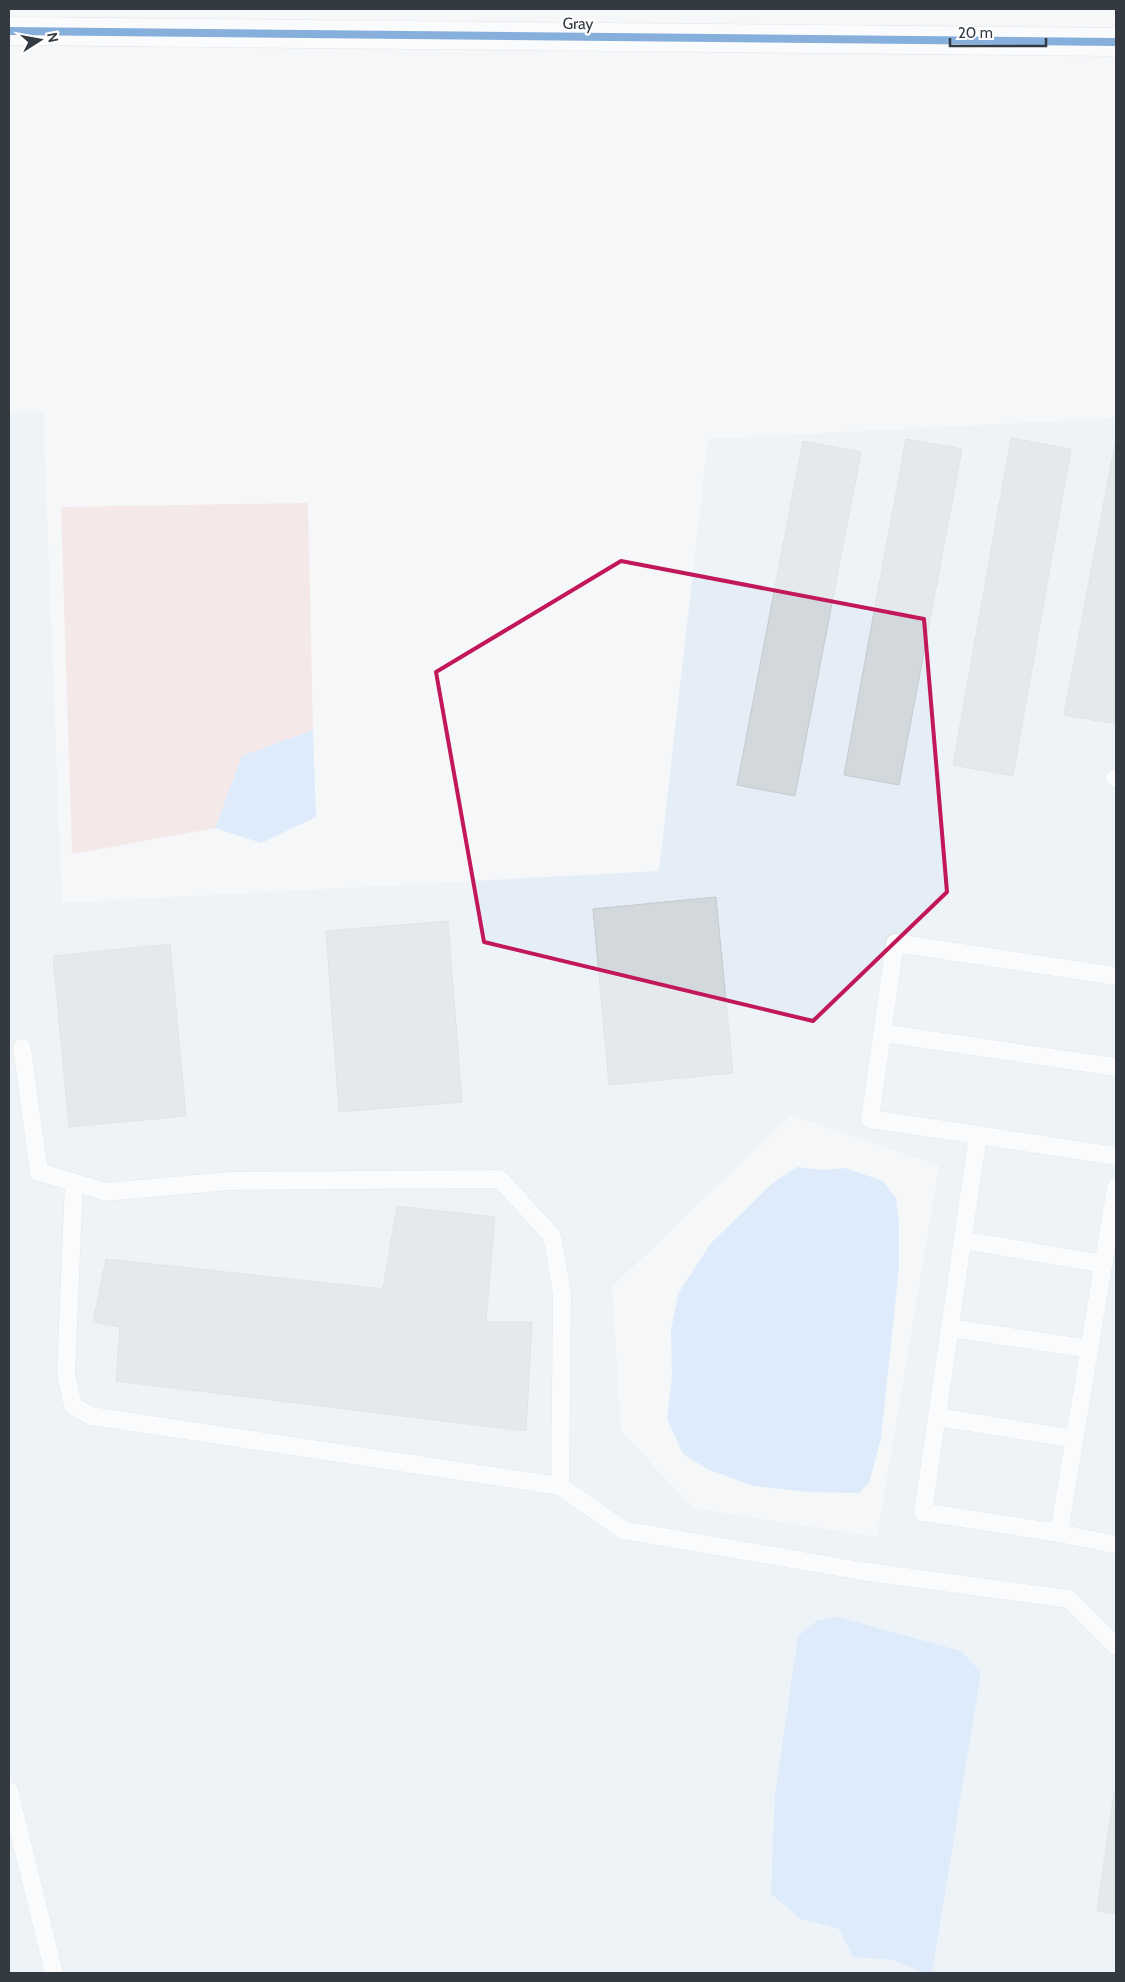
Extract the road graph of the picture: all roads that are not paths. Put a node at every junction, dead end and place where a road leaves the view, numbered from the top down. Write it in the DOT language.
graph roads {
  1 [pos="9,31"];
  2 [pos="1116,42"];
  3 [pos="1116,976"];
  4 [pos="882,1033"];
  5 [pos="22,1048"];
  6 [pos="1116,1067"];
  7 [pos="978,1135"];
  8 [pos="1116,1156"];
  9 [pos="74,1182"];
  10 [pos="1116,1187"];
  11 [pos="963,1240"];
  12 [pos="1104,1264"];
  13 [pos="950,1328"];
  14 [pos="1090,1349"];
  15 [pos="937,1417"];
  16 [pos="1075,1439"];
  17 [pos="560,1486"];
  18 [pos="1059,1533"];
  19 [pos="1116,1544"];
  20 [pos="1116,1646"];
  21 [pos="9,1791"];
  22 [pos="54,1973"];
  1 -- 2 [label="street, Gray"];
  3 -- 4 [label="lane"];
  4 -- 6 [label="lane"];
  4 -- 7 [label="lane"];
  5 -- 9 [label="lane"];
  7 -- 8 [label="lane"];
  7 -- 11 [label="lane"];
  9 -- 17 [label="lane"];
  9 -- 17 [label="lane"];
  10 -- 12 [label="lane"];
  11 -- 12 [label="lane"];
  11 -- 13 [label="lane"];
  12 -- 14 [label="lane"];
  13 -- 14 [label="lane"];
  13 -- 15 [label="lane"];
  14 -- 16 [label="lane"];
  15 -- 16 [label="lane"];
  15 -- 18 [label="lane"];
  16 -- 18 [label="lane"];
  17 -- 20 [label="lane"];
  18 -- 19 [label="lane"];
  21 -- 22 [label="lane"];
}
